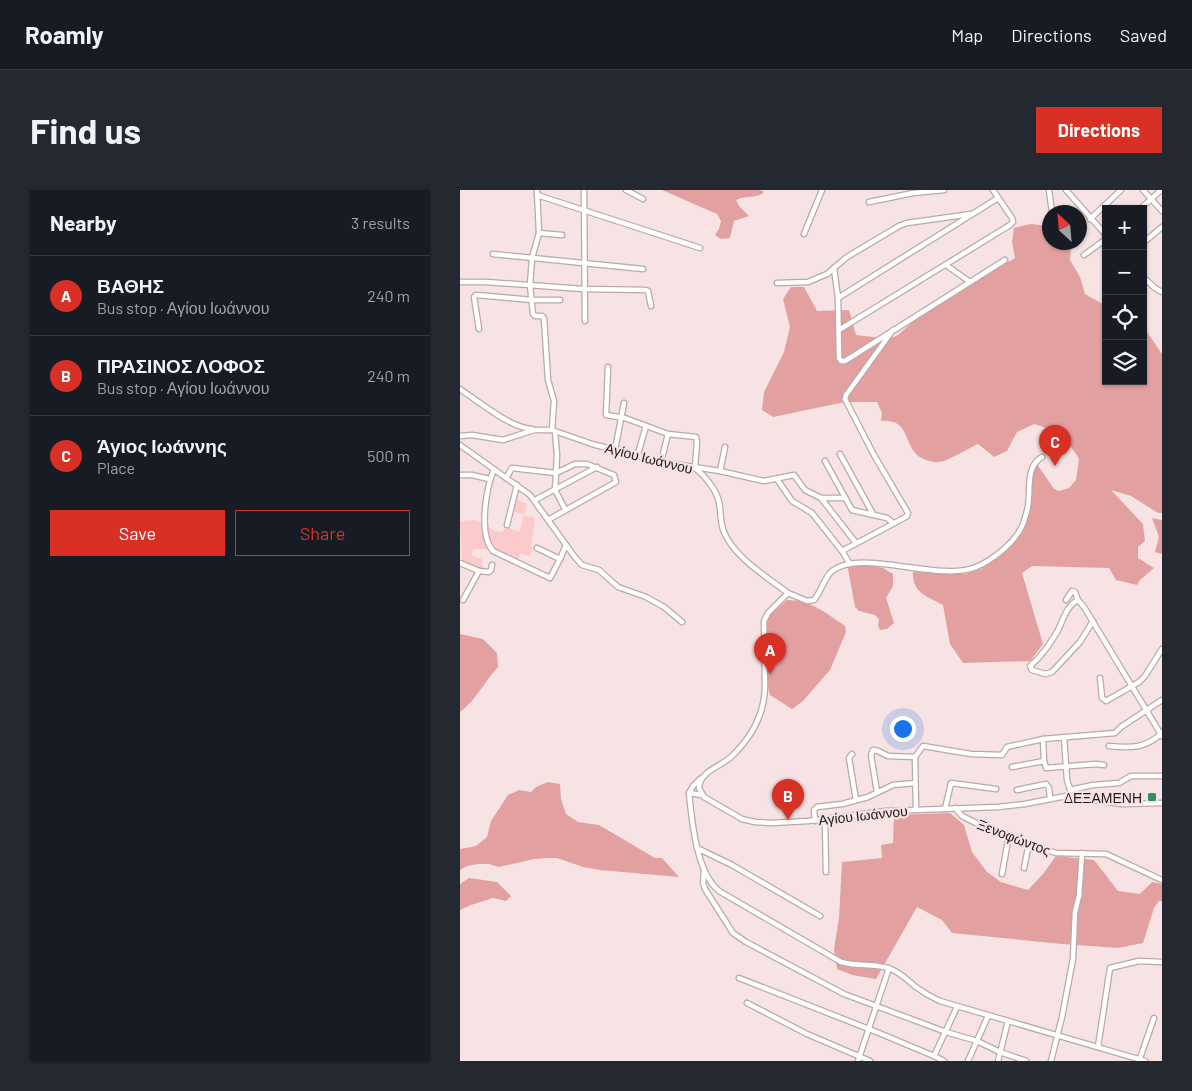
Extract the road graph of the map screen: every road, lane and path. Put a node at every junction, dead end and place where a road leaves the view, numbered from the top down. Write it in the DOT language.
graph roads {
  1 [pos="584,190"];
  2 [pos="626,190"];
  3 [pos="822,190"];
  4 [pos="944,190"];
  5 [pos="993,190"];
  6 [pos="1049,190"];
  7 [pos="1066,190"];
  8 [pos="1121,190"];
  9 [pos="1143,190"];
  10 [pos="1161,190"];
  11 [pos="915,192"];
  12 [pos="537,193"];
  13 [pos="998,198"];
  14 [pos="644,199"];
  15 [pos="1151,199"];
  16 [pos="869,202"];
  17 [pos="1051,205"];
  18 [pos="1144,205"];
  19 [pos="584,210"];
  20 [pos="1162,211"];
  21 [pos="971,214"];
  22 [pos="1090,219"];
  23 [pos="1162,227"];
  24 [pos="1102,232"];
  25 [pos="539,233"];
  26 [pos="804,234"];
  27 [pos="562,235"];
  28 [pos="1102,240"];
  29 [pos="1147,240"];
  30 [pos="700,248"];
  31 [pos="493,254"];
  32 [pos="1084,255"];
  33 [pos="532,258"];
  34 [pos="1005,260"];
  35 [pos="584,263"];
  36 [pos="946,265"];
  37 [pos="834,268"];
  38 [pos="643,269"];
  39 [pos="1147,281"];
  40 [pos="460,282"];
  41 [pos="970,282"];
  42 [pos="777,283"];
  43 [pos="530,285"];
  44 [pos="584,289"];
  45 [pos="1162,292"];
  46 [pos="838,298"];
  47 [pos="532,300"];
  48 [pos="560,300"];
  49 [pos="651,306"];
  50 [pos="585,321"];
  51 [pos="479,329"];
  52 [pos="839,330"];
  53 [pos="893,330"];
  54 [pos="608,367"];
  55 [pos="460,389"];
  56 [pos="624,403"];
  57 [pos="622,418"];
  58 [pos="646,426"];
  59 [pos="534,430"];
  60 [pos="554,431"];
  61 [pos="668,434"];
  62 [pos="460,436"];
  63 [pos="460,445"];
  64 [pos="725,447"];
  65 [pos="615,450"];
  66 [pos="840,454"];
  67 [pos="638,457"];
  68 [pos="1042,457"];
  69 [pos="825,461"];
  70 [pos="661,462"];
  71 [pos="596,467"];
  72 [pos="695,468"];
  73 [pos="494,469"];
  74 [pos="720,471"];
  75 [pos="556,474"];
  76 [pos="460,475"];
  77 [pos="506,478"];
  78 [pos="490,479"];
  79 [pos="777,479"];
  80 [pos="517,485"];
  81 [pos="555,490"];
  82 [pos="822,498"];
  83 [pos="844,498"];
  84 [pos="535,500"];
  85 [pos="565,509"];
  86 [pos="873,514"];
  87 [pos="548,520"];
  88 [pos="893,523"];
  89 [pos="507,525"];
  90 [pos="856,543"];
  91 [pos="566,546"];
  92 [pos="537,548"];
  93 [pos="842,551"];
  94 [pos="560,559"];
  95 [pos="460,563"];
  96 [pos="850,564"];
  97 [pos="492,566"];
  98 [pos="479,571"];
  99 [pos="788,593"];
  100 [pos="462,600"];
  101 [pos="1066,600"];
  102 [pos="1078,600"];
  103 [pos="1093,621"];
  104 [pos="682,622"];
  105 [pos="1162,649"];
  106 [pos="1100,678"];
  107 [pos="1132,686"];
  108 [pos="1162,700"];
  109 [pos="1147,710"];
  110 [pos="1162,734"];
  111 [pos="1064,737"];
  112 [pos="1043,739"];
  113 [pos="1108,746"];
  114 [pos="852,754"];
  115 [pos="915,757"];
  116 [pos="1044,761"];
  117 [pos="1104,765"];
  118 [pos="1012,767"];
  119 [pos="1066,767"];
  120 [pos="1162,776"];
  121 [pos="702,779"];
  122 [pos="915,783"];
  123 [pos="996,789"];
  124 [pos="1017,790"];
  125 [pos="1070,790"];
  126 [pos="877,792"];
  127 [pos="689,793"];
  128 [pos="702,795"];
  129 [pos="1072,796"];
  130 [pos="1050,798"];
  131 [pos="856,800"];
  132 [pos="1162,803"];
  133 [pos="955,808"];
  134 [pos="945,809"];
  135 [pos="916,810"];
  136 [pos="825,819"];
  137 [pos="815,821"];
  138 [pos="1009,835"];
  139 [pos="1029,843"];
  140 [pos="697,848"];
  141 [pos="1082,854"];
  142 [pos="1024,868"];
  143 [pos="704,871"];
  144 [pos="826,872"];
  145 [pos="1002,874"];
  146 [pos="1162,880"];
  147 [pos="820,916"];
  148 [pos="1162,962"];
  149 [pos="889,968"];
  150 [pos="739,978"];
  151 [pos="747,1004"];
  152 [pos="876,1006"];
  153 [pos="957,1007"];
  154 [pos="988,1016"];
  155 [pos="1154,1018"];
  156 [pos="1008,1021"];
  157 [pos="868,1029"];
  158 [pos="946,1032"];
  159 [pos="1058,1036"];
  160 [pos="977,1041"];
  161 [pos="1098,1047"];
  162 [pos="1000,1052"];
  163 [pos="934,1056"];
  164 [pos="859,1058"];
  165 [pos="1141,1060"];
  166 [pos="870,1061"];
  167 [pos="944,1061"];
  168 [pos="968,1061"];
  169 [pos="998,1061"];
  170 [pos="1026,1061"];
  171 [pos="1051,1061"];
  1 -- 19 [label="street"];
  2 -- 14 [label="street"];
  3 -- 26 [label="street"];
  4 -- 11 [label="street"];
  5 -- 13 [label="street"];
  6 -- 17 [label="street"];
  7 -- 22 [label="street"];
  8 -- 22 [label="street"];
  9 -- 15 [label="street"];
  10 -- 15 [label="street"];
  11 -- 16 [label="street"];
  12 -- 19 [label="street"];
  12 -- 25 [label="street"];
  13 -- 21 [label="street"];
  13 -- 36 [label="street"];
  15 -- 18 [label="street"];
  15 -- 20 [label="street"];
  19 -- 30 [label="street"];
  19 -- 35 [label="street"];
  21 -- 37 [label="street"];
  21 -- 46 [label="street"];
  22 -- 24 [label="street"];
  23 -- 29 [label="street"];
  25 -- 27 [label="street"];
  25 -- 33 [label="street"];
  28 -- 32 [label="street"];
  31 -- 33 [label="street"];
  33 -- 35 [label="street"];
  33 -- 43 [label="street"];
  34 -- 41 [label="street"];
  35 -- 38 [label="street"];
  35 -- 44 [label="street"];
  36 -- 41 [label="street"];
  36 -- 52 [label="street"];
  37 -- 42 [label="street"];
  37 -- 46 [label="street"];
  39 -- 45 [label="street"];
  40 -- 43 [label="street"];
  41 -- 53 [label="street"];
  43 -- 44 [label="street"];
  43 -- 47 [label="street"];
  44 -- 49 [label="street"];
  44 -- 50 [label="street"];
  46 -- 52 [label="street"];
  47 -- 48 [label="street"];
  47 -- 51 [label="street"];
  47 -- 60 [label="street"];
  52 -- 53 [label="street"];
  53 -- 88 [label="street"];
  54 -- 57 [label="street"];
  55 -- 59 [label="street"];
  56 -- 57 [label="street"];
  57 -- 58 [label="street"];
  57 -- 65 [label="street"];
  58 -- 61 [label="street"];
  58 -- 67 [label="street"];
  59 -- 60 [label="street, Αγίου Ιωάννου"];
  59 -- 62 [label="street, Αγίου Ιωάννου"];
  60 -- 65 [label="street, Αγίου Ιωάννου"];
  60 -- 75 [label="street"];
  61 -- 70 [label="street"];
  61 -- 72 [label="street"];
  63 -- 73 [label="street"];
  64 -- 74 [label="street"];
  65 -- 67 [label="street, Αγίου Ιωάννου"];
  66 -- 86 [label="street"];
  67 -- 70 [label="street, Αγίου Ιωάννου"];
  68 -- 96 [label="street"];
  69 -- 83 [label="street"];
  70 -- 72 [label="street, Αγίου Ιωάννου"];
  71 -- 75 [label="street"];
  71 -- 81 [label="street"];
  71 -- 85 [label="street"];
  72 -- 74 [label="street"];
  72 -- 99 [label="street, Αγίου Ιωάννου"];
  73 -- 77 [label="street"];
  73 -- 78 [label="street"];
  74 -- 79 [label="street"];
  75 -- 77 [label="street"];
  75 -- 81 [label="street"];
  76 -- 78 [label="street"];
  77 -- 80 [label="street"];
  78 -- 94 [label="street"];
  79 -- 82 [label="street"];
  79 -- 93 [label="street"];
  80 -- 84 [label="street"];
  80 -- 89 [label="street"];
  81 -- 84 [label="street"];
  81 -- 85 [label="street"];
  82 -- 83 [label="street"];
  82 -- 90 [label="street"];
  83 -- 86 [label="street"];
  84 -- 87 [label="street"];
  85 -- 87 [label="street"];
  86 -- 88 [label="street"];
  87 -- 91 [label="street"];
  88 -- 90 [label="street"];
  90 -- 93 [label="street"];
  91 -- 94 [label="street"];
  91 -- 104 [label="street"];
  92 -- 94 [label="street"];
  93 -- 96 [label="street"];
  95 -- 98 [label="street"];
  96 -- 99 [label="street"];
  97 -- 98 [label="street"];
  98 -- 100 [label="street"];
  99 -- 121 [label="street"];
  101 -- 102 [label="street"];
  102 -- 103 [label="street"];
  102 -- 103 [label="street"];
  103 -- 107 [label="street"];
  105 -- 107 [label="street"];
  106 -- 107 [label="street"];
  107 -- 109 [label="street"];
  108 -- 109 [label="street"];
  109 -- 110 [label="street"];
  109 -- 111 [label="street"];
  110 -- 113 [label="street"];
  111 -- 112 [label="street"];
  111 -- 119 [label="street"];
  112 -- 115 [label="street"];
  112 -- 116 [label="street"];
  114 -- 131 [label="street"];
  115 -- 122 [label="street"];
  115 -- 126 [label="street"];
  116 -- 118 [label="street"];
  116 -- 119 [label="street"];
  117 -- 119 [label="street"];
  119 -- 125 [label="street"];
  120 -- 125 [label="street"];
  121 -- 127 [label="street"];
  121 -- 128 [label="street"];
  122 -- 126 [label="street"];
  122 -- 135 [label="street"];
  123 -- 134 [label="street"];
  124 -- 130 [label="street"];
  125 -- 129 [label="street"];
  126 -- 131 [label="street"];
  127 -- 128 [label="street"];
  127 -- 140 [label="street"];
  128 -- 137 [label="street, Αγίου Ιωάννου"];
  129 -- 130 [label="street, Αγίου Ιωάννου"];
  129 -- 132 [label="street, Αγίου Ιωάννου"];
  130 -- 133 [label="street, Αγίου Ιωάννου"];
  131 -- 137 [label="street"];
  133 -- 134 [label="street, Αγίου Ιωάννου"];
  133 -- 138 [label="street, Ξενοφώντος"];
  134 -- 135 [label="street, Αγίου Ιωάννου"];
  135 -- 136 [label="street, Αγίου Ιωάννου"];
  136 -- 137 [label="street, Αγίου Ιωάννου"];
  136 -- 144 [label="street"];
  138 -- 139 [label="street, Ξενοφώντος"];
  138 -- 145 [label="street"];
  139 -- 141 [label="street, Ξενοφώντος"];
  139 -- 142 [label="street"];
  140 -- 143 [label="street"];
  140 -- 147 [label="street"];
  141 -- 146 [label="street, Ξενοφώντος"];
  141 -- 159 [label="street"];
  143 -- 149 [label="street"];
  143 -- 152 [label="street"];
  148 -- 161 [label="street"];
  149 -- 152 [label="street"];
  149 -- 153 [label="street"];
  150 -- 157 [label="street"];
  151 -- 164 [label="street"];
  152 -- 157 [label="street"];
  152 -- 158 [label="street"];
  153 -- 154 [label="street"];
  153 -- 158 [label="street"];
  154 -- 156 [label="street"];
  154 -- 160 [label="street"];
  155 -- 165 [label="street"];
  156 -- 159 [label="street"];
  156 -- 162 [label="street"];
  157 -- 163 [label="street"];
  157 -- 164 [label="street"];
  158 -- 160 [label="street"];
  158 -- 163 [label="street"];
  159 -- 161 [label="street"];
  159 -- 171 [label="street"];
  160 -- 162 [label="street"];
  160 -- 168 [label="street"];
  161 -- 165 [label="street"];
  162 -- 169 [label="street"];
  162 -- 170 [label="street"];
  163 -- 167 [label="street"];
  164 -- 166 [label="street"];
}
